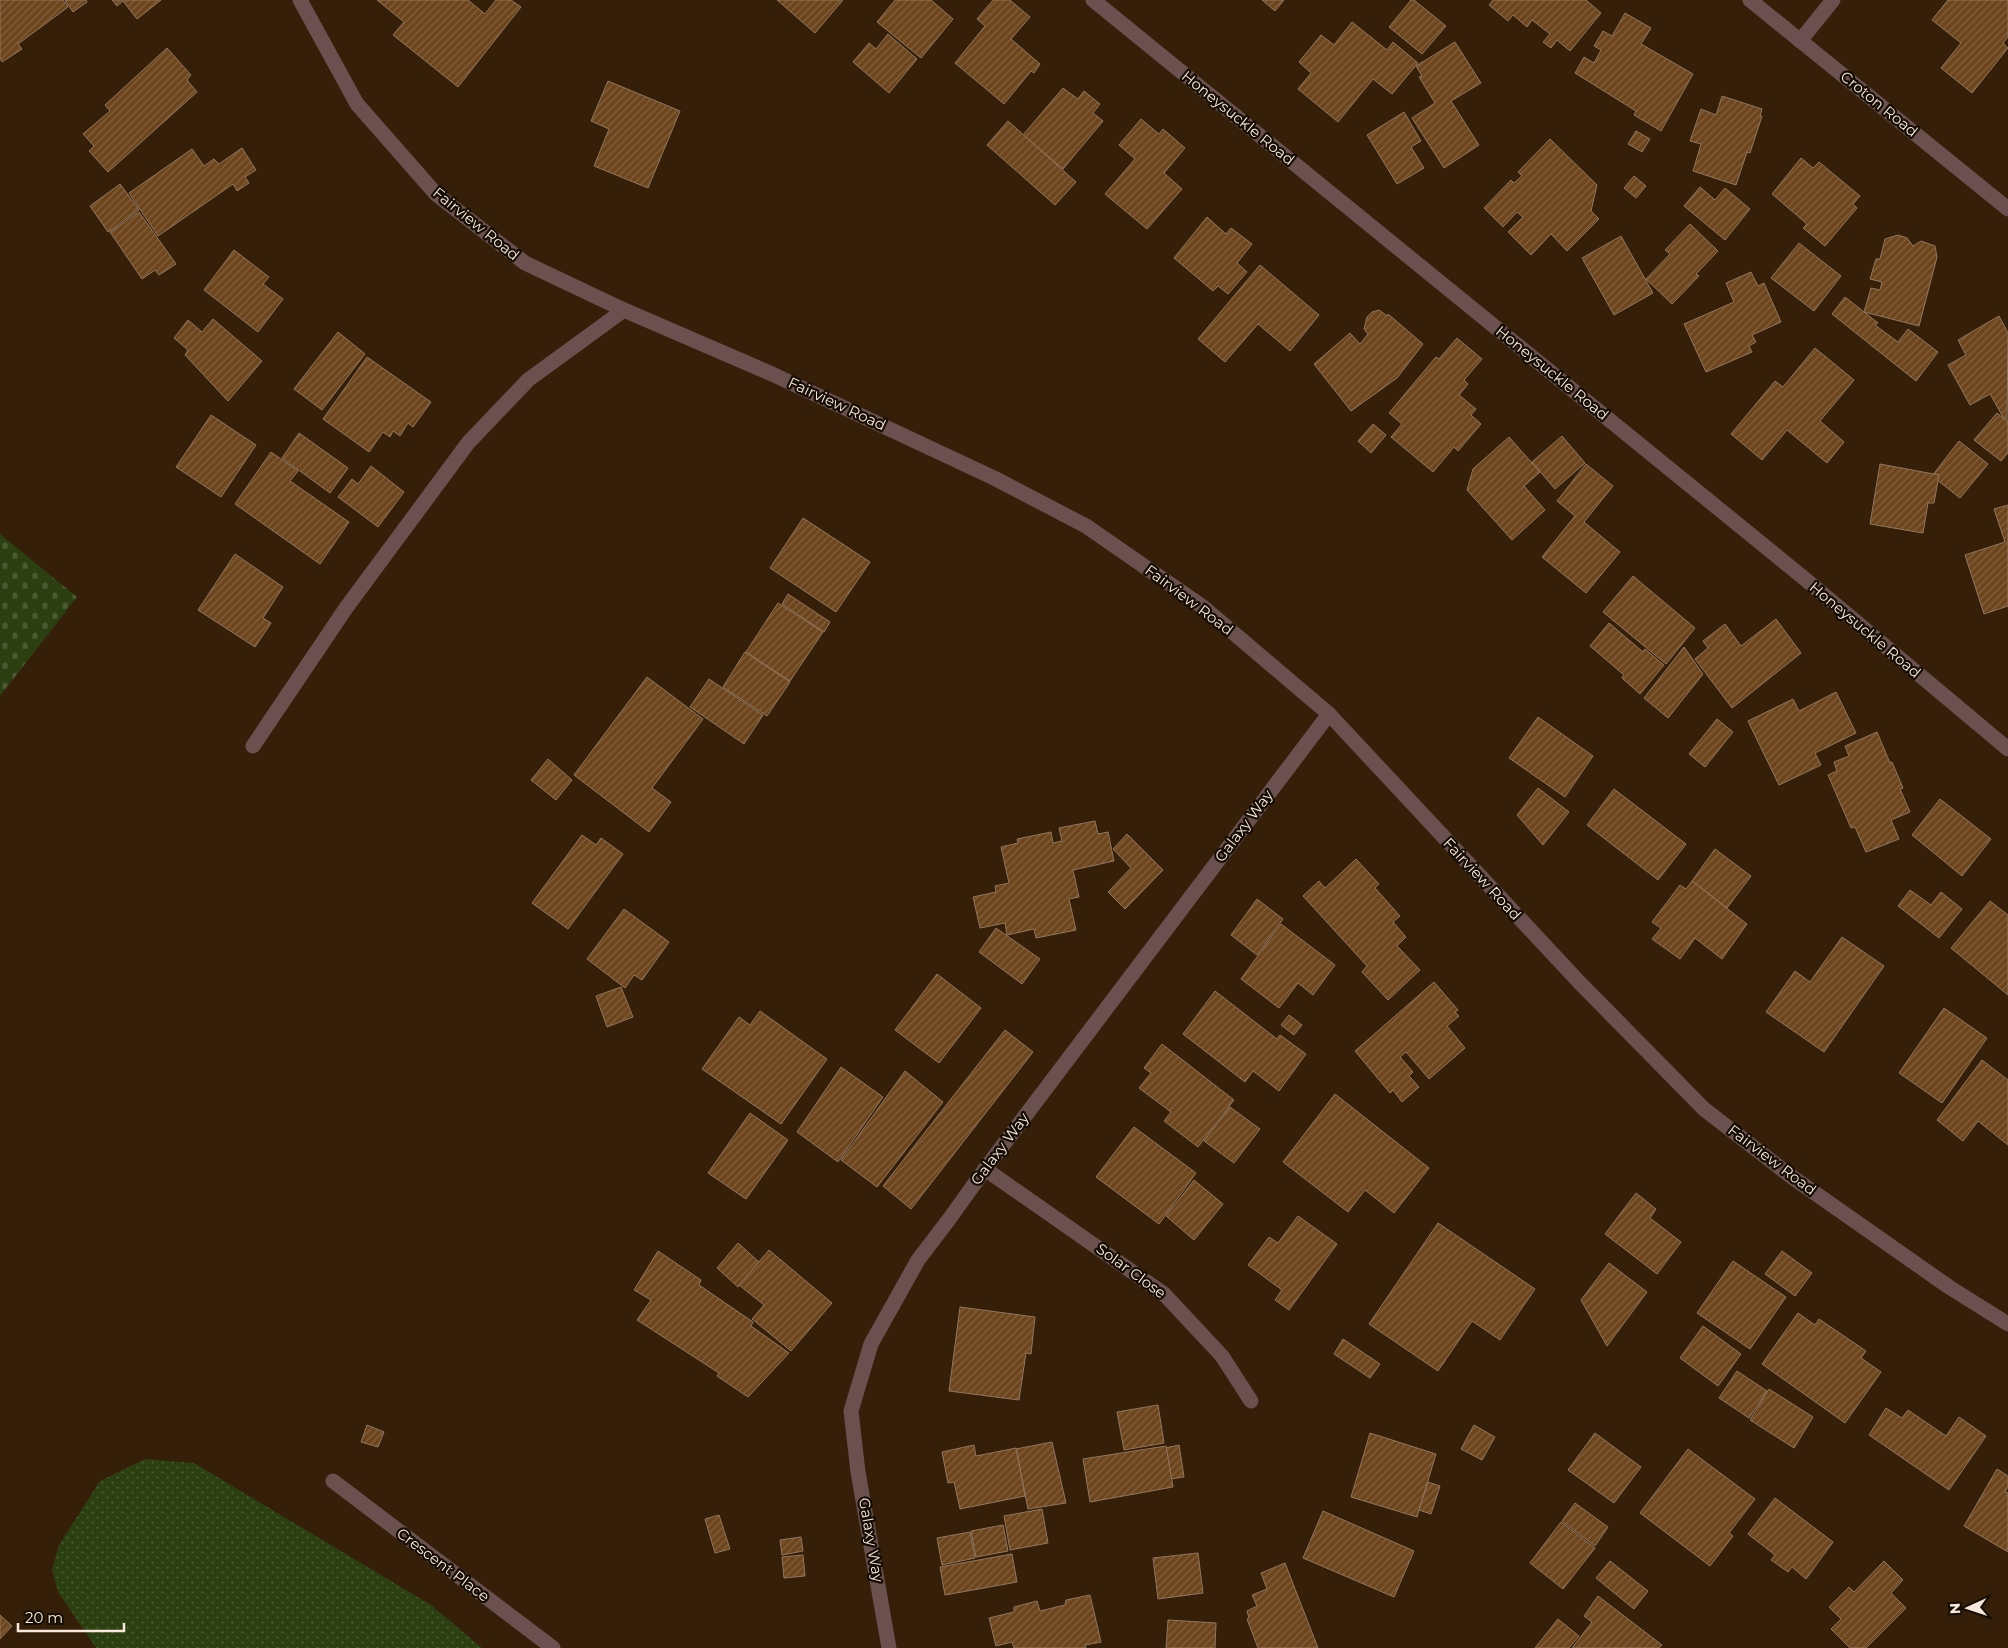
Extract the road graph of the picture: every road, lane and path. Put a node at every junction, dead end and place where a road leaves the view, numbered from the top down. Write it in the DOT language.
graph roads {
  1 [pos="300,0"];
  2 [pos="1093,0"];
  3 [pos="1750,0"];
  4 [pos="1833,0"];
  5 [pos="1800,40"];
  6 [pos="2008,209"];
  7 [pos="624,310"];
  8 [pos="1329,714"];
  9 [pos="254,746"];
  10 [pos="2008,749"];
  11 [pos="985,1169"];
  12 [pos="2008,1324"];
  13 [pos="1251,1401"];
  14 [pos="333,1481"];
  15 [pos="553,1648"];
  16 [pos="889,1648"];
  1 -- 7 [label="street, Fairview Road"];
  2 -- 10 [label="street, Honeysuckle Road"];
  3 -- 5 [label="street, Croton Road"];
  4 -- 5 [label="street"];
  5 -- 6 [label="street, Croton Road"];
  7 -- 8 [label="street, Fairview Road"];
  7 -- 9 [label="street"];
  8 -- 11 [label="street, Galaxy Way"];
  8 -- 12 [label="street, Fairview Road"];
  11 -- 13 [label="street, Solar Close"];
  11 -- 16 [label="street, Galaxy Way"];
  14 -- 15 [label="street, Crescent Place"];
}
